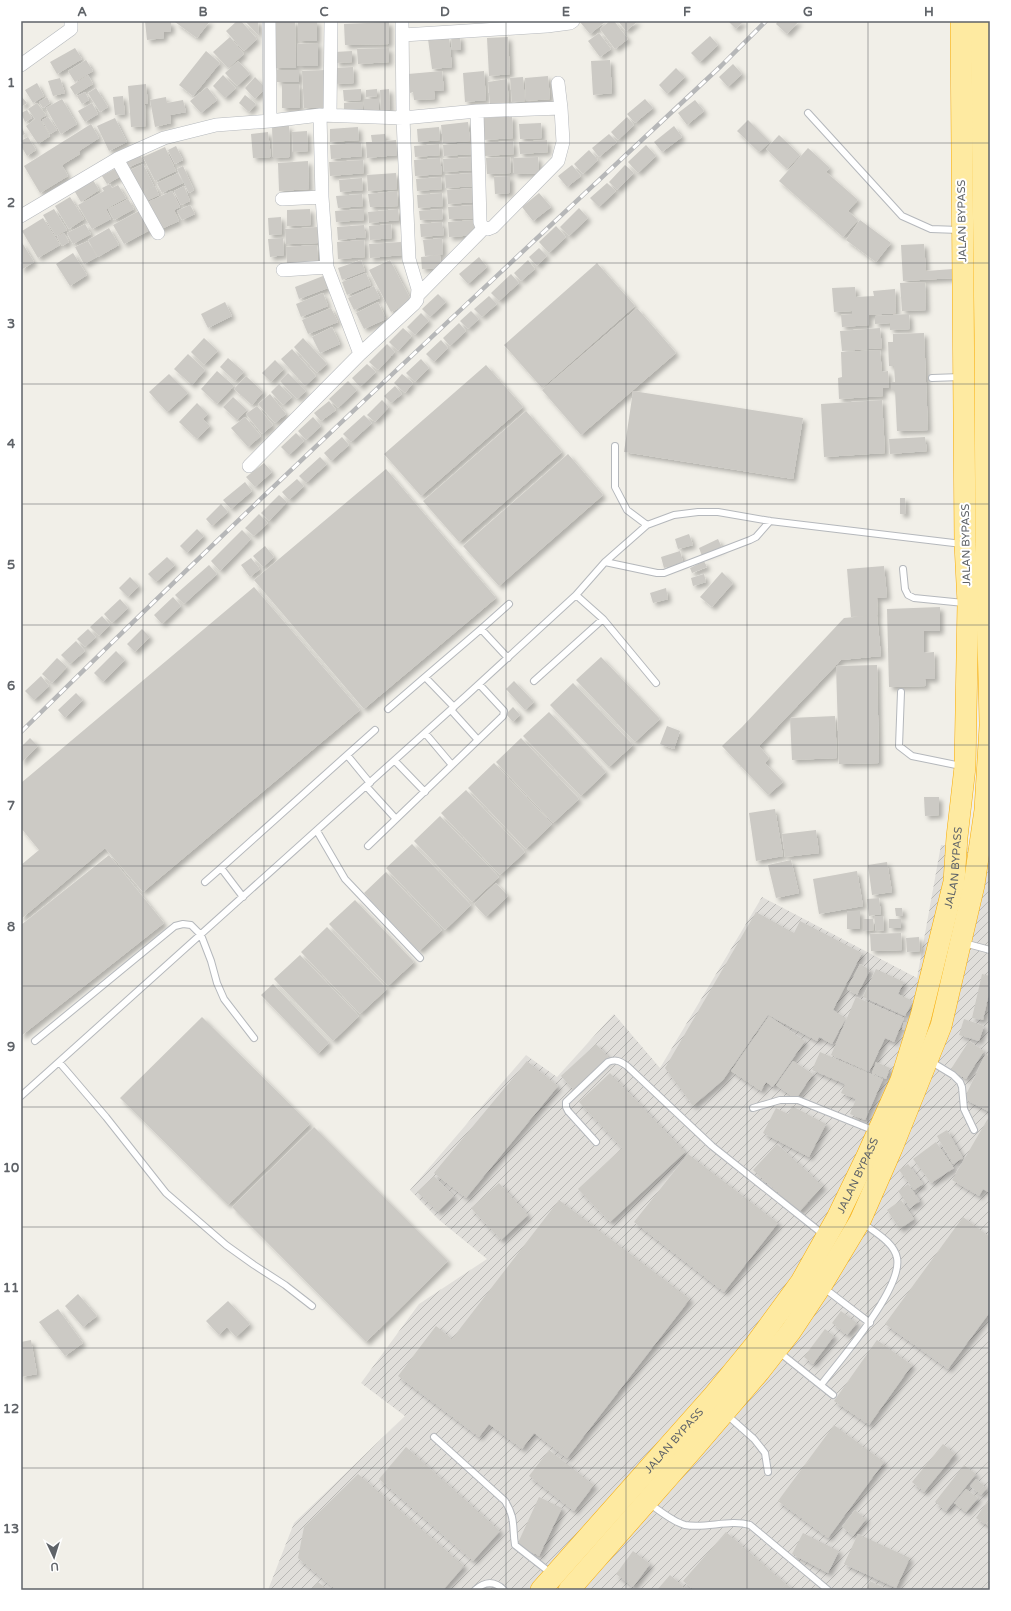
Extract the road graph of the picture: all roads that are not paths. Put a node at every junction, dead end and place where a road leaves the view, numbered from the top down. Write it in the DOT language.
graph roads {
  1 [pos="71,21"];
  2 [pos="269,21"];
  3 [pos="331,21"];
  4 [pos="402,21"];
  5 [pos="573,21"];
  6 [pos="961,21"];
  7 [pos="981,21"];
  8 [pos="403,35"];
  9 [pos="21,65"];
  10 [pos="558,83"];
  11 [pos="561,108"];
  12 [pos="478,111"];
  13 [pos="808,114"];
  14 [pos="325,115"];
  15 [pos="403,118"];
  16 [pos="270,121"];
  17 [pos="117,159"];
  18 [pos="322,197"];
  19 [pos="282,199"];
  20 [pos="21,216"];
  21 [pos="484,228"];
  22 [pos="962,230"];
  23 [pos="158,233"];
  24 [pos="327,267"];
  25 [pos="284,270"];
  26 [pos="418,295"];
  27 [pos="988,335"];
  28 [pos="360,354"];
  29 [pos="965,376"];
  30 [pos="932,378"];
  31 [pos="615,446"];
  32 [pos="250,466"];
  33 [pos="770,521"];
  34 [pos="647,525"];
  35 [pos="976,544"];
  36 [pos="605,562"];
  37 [pos="903,569"];
  38 [pos="576,595"];
  39 [pos="968,603"];
  40 [pos="510,604"];
  41 [pos="602,619"];
  42 [pos="481,629"];
  43 [pos="508,658"];
  44 [pos="425,677"];
  45 [pos="990,678"];
  46 [pos="534,681"];
  47 [pos="479,684"];
  48 [pos="656,684"];
  49 [pos="901,692"];
  50 [pos="452,708"];
  51 [pos="388,710"];
  52 [pos="990,725"];
  53 [pos="375,730"];
  54 [pos="425,734"];
  55 [pos="478,740"];
  56 [pos="347,756"];
  57 [pos="395,761"];
  58 [pos="452,765"];
  59 [pos="965,767"];
  60 [pos="989,769"];
  61 [pos="368,785"];
  62 [pos="424,792"];
  63 [pos="396,819"];
  64 [pos="317,831"];
  65 [pos="368,846"];
  66 [pos="221,868"];
  67 [pos="205,882"];
  68 [pos="243,897"];
  69 [pos="201,935"];
  70 [pos="960,942"];
  71 [pos="990,950"];
  72 [pos="420,958"];
  73 [pos="254,1038"];
  74 [pos="35,1041"];
  75 [pos="927,1059"];
  76 [pos="59,1062"];
  77 [pos="21,1096"];
  78 [pos="753,1108"];
  79 [pos="974,1130"];
  80 [pos="878,1132"];
  81 [pos="596,1142"];
  82 [pos="860,1221"];
  83 [pos="827,1237"];
  84 [pos="821,1286"];
  85 [pos="312,1306"];
  86 [pos="870,1323"];
  87 [pos="776,1350"];
  88 [pos="821,1385"];
  89 [pos="833,1395"];
  90 [pos="725,1413"];
  91 [pos="434,1437"];
  92 [pos="768,1472"];
  93 [pos="647,1502"];
  94 [pos="547,1583"];
  95 [pos="475,1590"];
  96 [pos="504,1590"];
  97 [pos="569,1590"];
  98 [pos="828,1590"];
  1 -- 9 [label="street"];
  2 -- 16 [label="street"];
  3 -- 14 [label="street"];
  4 -- 8 [label="street"];
  5 -- 8 [label="street"];
  6 -- 22 [label="highway, JALAN BYPASS"];
  7 -- 27 [label="highway, JALAN BYPASS"];
  8 -- 15 [label="street"];
  10 -- 11 [label="street"];
  11 -- 12 [label="street"];
  11 -- 21 [label="street"];
  12 -- 15 [label="street"];
  12 -- 21 [label="street"];
  13 -- 22 [label="lane"];
  14 -- 15 [label="street"];
  14 -- 16 [label="street"];
  14 -- 18 [label="street"];
  15 -- 26 [label="street"];
  16 -- 17 [label="street"];
  17 -- 20 [label="street"];
  17 -- 23 [label="street"];
  18 -- 19 [label="street"];
  18 -- 24 [label="street"];
  21 -- 26 [label="street"];
  22 -- 29 [label="highway, JALAN BYPASS"];
  24 -- 25 [label="street"];
  24 -- 28 [label="street"];
  26 -- 28 [label="street"];
  27 -- 35 [label="highway, JALAN BYPASS"];
  28 -- 32 [label="street"];
  29 -- 30 [label="lane"];
  29 -- 35 [label="highway, JALAN BYPASS"];
  31 -- 34 [label="lane"];
  33 -- 34 [label="lane"];
  33 -- 35 [label="lane"];
  33 -- 36 [label="lane"];
  34 -- 36 [label="lane"];
  35 -- 39 [label="highway, JALAN BYPASS"];
  35 -- 45 [label="highway, JALAN BYPASS"];
  36 -- 38 [label="lane"];
  37 -- 39 [label="lane"];
  38 -- 41 [label="lane"];
  38 -- 43 [label="lane"];
  39 -- 59 [label="highway, JALAN BYPASS"];
  40 -- 42 [label="lane"];
  41 -- 46 [label="lane"];
  41 -- 48 [label="lane"];
  42 -- 43 [label="lane"];
  42 -- 44 [label="lane"];
  43 -- 47 [label="lane"];
  44 -- 50 [label="lane"];
  44 -- 51 [label="lane"];
  45 -- 52 [label="highway, JALAN BYPASS"];
  47 -- 50 [label="lane"];
  47 -- 55 [label="lane"];
  49 -- 59 [label="lane"];
  50 -- 54 [label="lane"];
  50 -- 55 [label="lane"];
  52 -- 60 [label="highway, JALAN BYPASS"];
  53 -- 56 [label="lane"];
  54 -- 57 [label="lane"];
  54 -- 58 [label="lane"];
  55 -- 58 [label="lane"];
  56 -- 61 [label="lane"];
  56 -- 66 [label="lane"];
  57 -- 61 [label="lane"];
  57 -- 62 [label="lane"];
  58 -- 62 [label="lane"];
  59 -- 80 [label="highway, JALAN BYPASS"];
  60 -- 70 [label="highway, JALAN BYPASS"];
  61 -- 63 [label="lane"];
  61 -- 64 [label="lane"];
  62 -- 63 [label="lane"];
  63 -- 65 [label="lane"];
  64 -- 68 [label="lane"];
  64 -- 72 [label="lane"];
  66 -- 67 [label="lane"];
  66 -- 68 [label="lane"];
  68 -- 69 [label="lane"];
  69 -- 73 [label="lane"];
  69 -- 74 [label="lane"];
  69 -- 76 [label="lane"];
  70 -- 71 [label="lane"];
  70 -- 75 [label="highway, JALAN BYPASS"];
  75 -- 79 [label="lane"];
  75 -- 82 [label="highway, JALAN BYPASS"];
  76 -- 77 [label="lane"];
  76 -- 85 [label="lane"];
  78 -- 80 [label="lane"];
  80 -- 83 [label="highway, JALAN BYPASS"];
  81 -- 83 [label="lane"];
  82 -- 84 [label="highway, JALAN BYPASS"];
  82 -- 86 [label="lane"];
  83 -- 94 [label="highway, JALAN BYPASS"];
  84 -- 86 [label="lane"];
  84 -- 87 [label="highway, JALAN BYPASS"];
  86 -- 88 [label="lane"];
  87 -- 88 [label="lane"];
  87 -- 90 [label="highway, JALAN BYPASS"];
  88 -- 89 [label="lane"];
  90 -- 92 [label="lane"];
  90 -- 93 [label="highway, JALAN BYPASS"];
  91 -- 94 [label="lane"];
  93 -- 97 [label="highway, JALAN BYPASS"];
  93 -- 98 [label="lane"];
  95 -- 96 [label="lane"];
}
